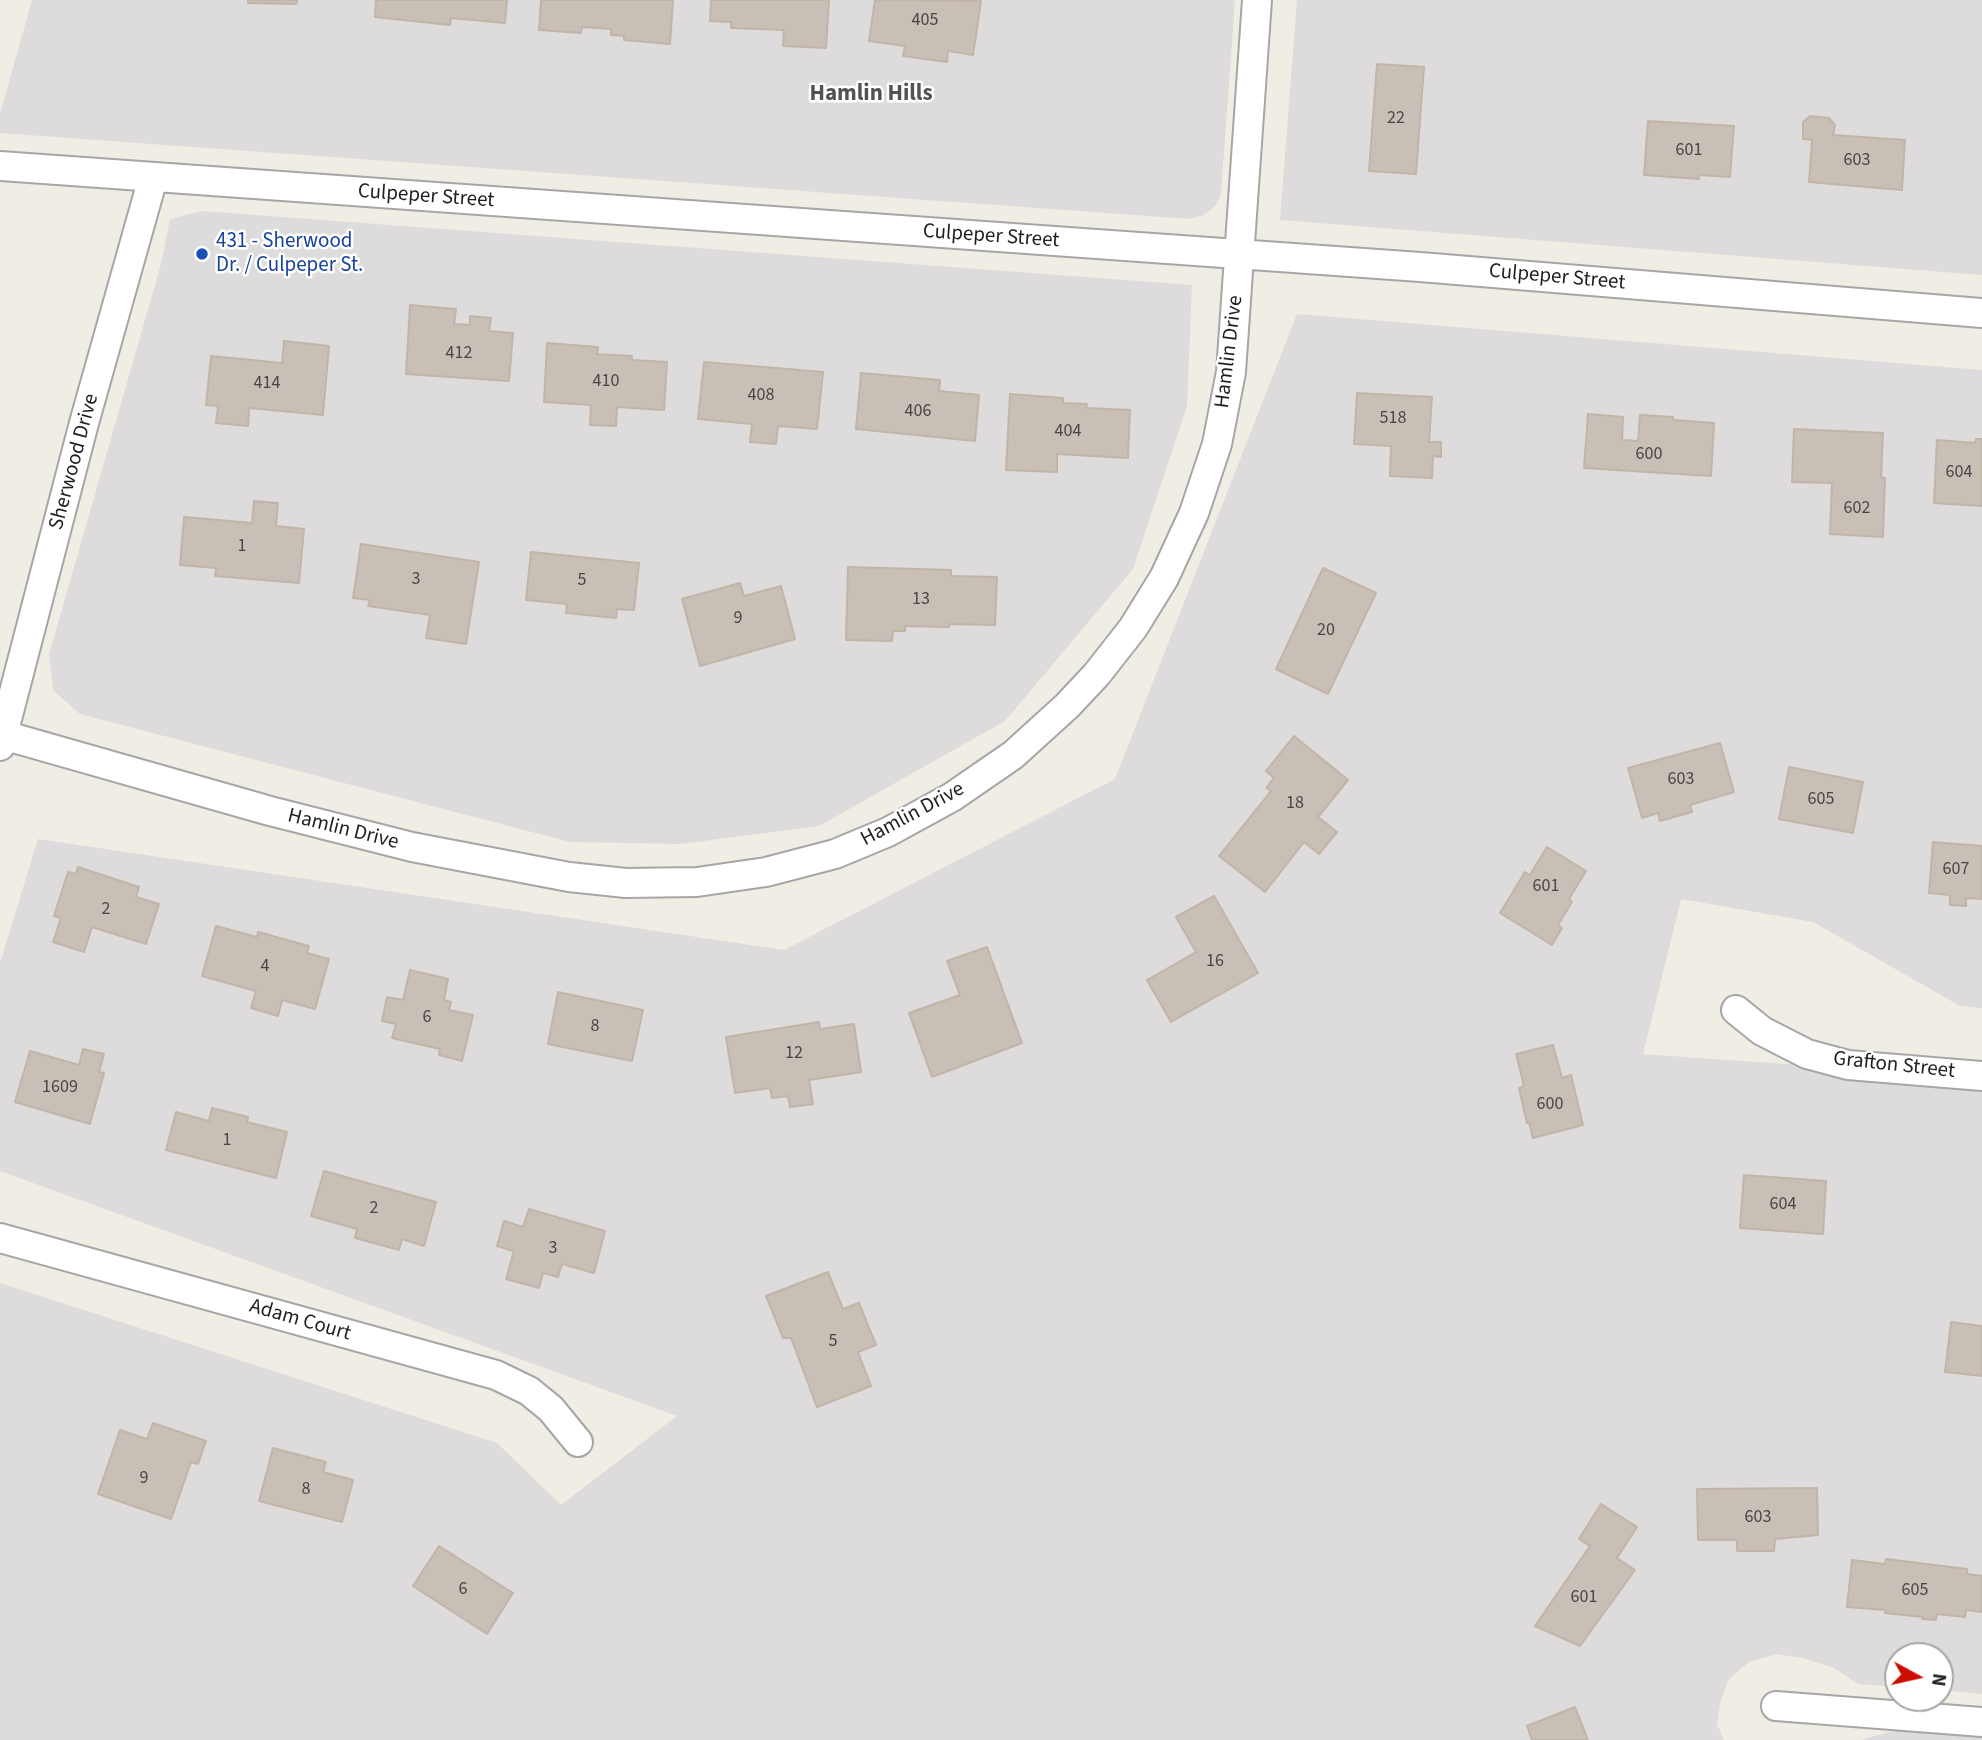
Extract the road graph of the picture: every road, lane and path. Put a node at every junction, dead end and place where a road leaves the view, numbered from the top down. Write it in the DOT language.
graph roads {
  1 [pos="1257,0"];
  2 [pos="0,166"];
  3 [pos="153,178"];
  4 [pos="1240,254"];
  5 [pos="1982,313"];
  6 [pos="2,740"];
  7 [pos="1736,1010"];
  8 [pos="1982,1076"];
  9 [pos="0,1238"];
  10 [pos="578,1442"];
  11 [pos="1776,1706"];
  12 [pos="1982,1722"];
  1 -- 4 [label="street, Hamlin Drive"];
  2 -- 3 [label="street, Culpeper Street"];
  3 -- 4 [label="street, Culpeper Street"];
  3 -- 6 [label="street, Sherwood Drive"];
  4 -- 5 [label="street, Culpeper Street"];
  4 -- 6 [label="street, Hamlin Drive"];
  7 -- 8 [label="street, Grafton Street"];
  9 -- 10 [label="street, Adam Court"];
  11 -- 12 [label="street"];
}
